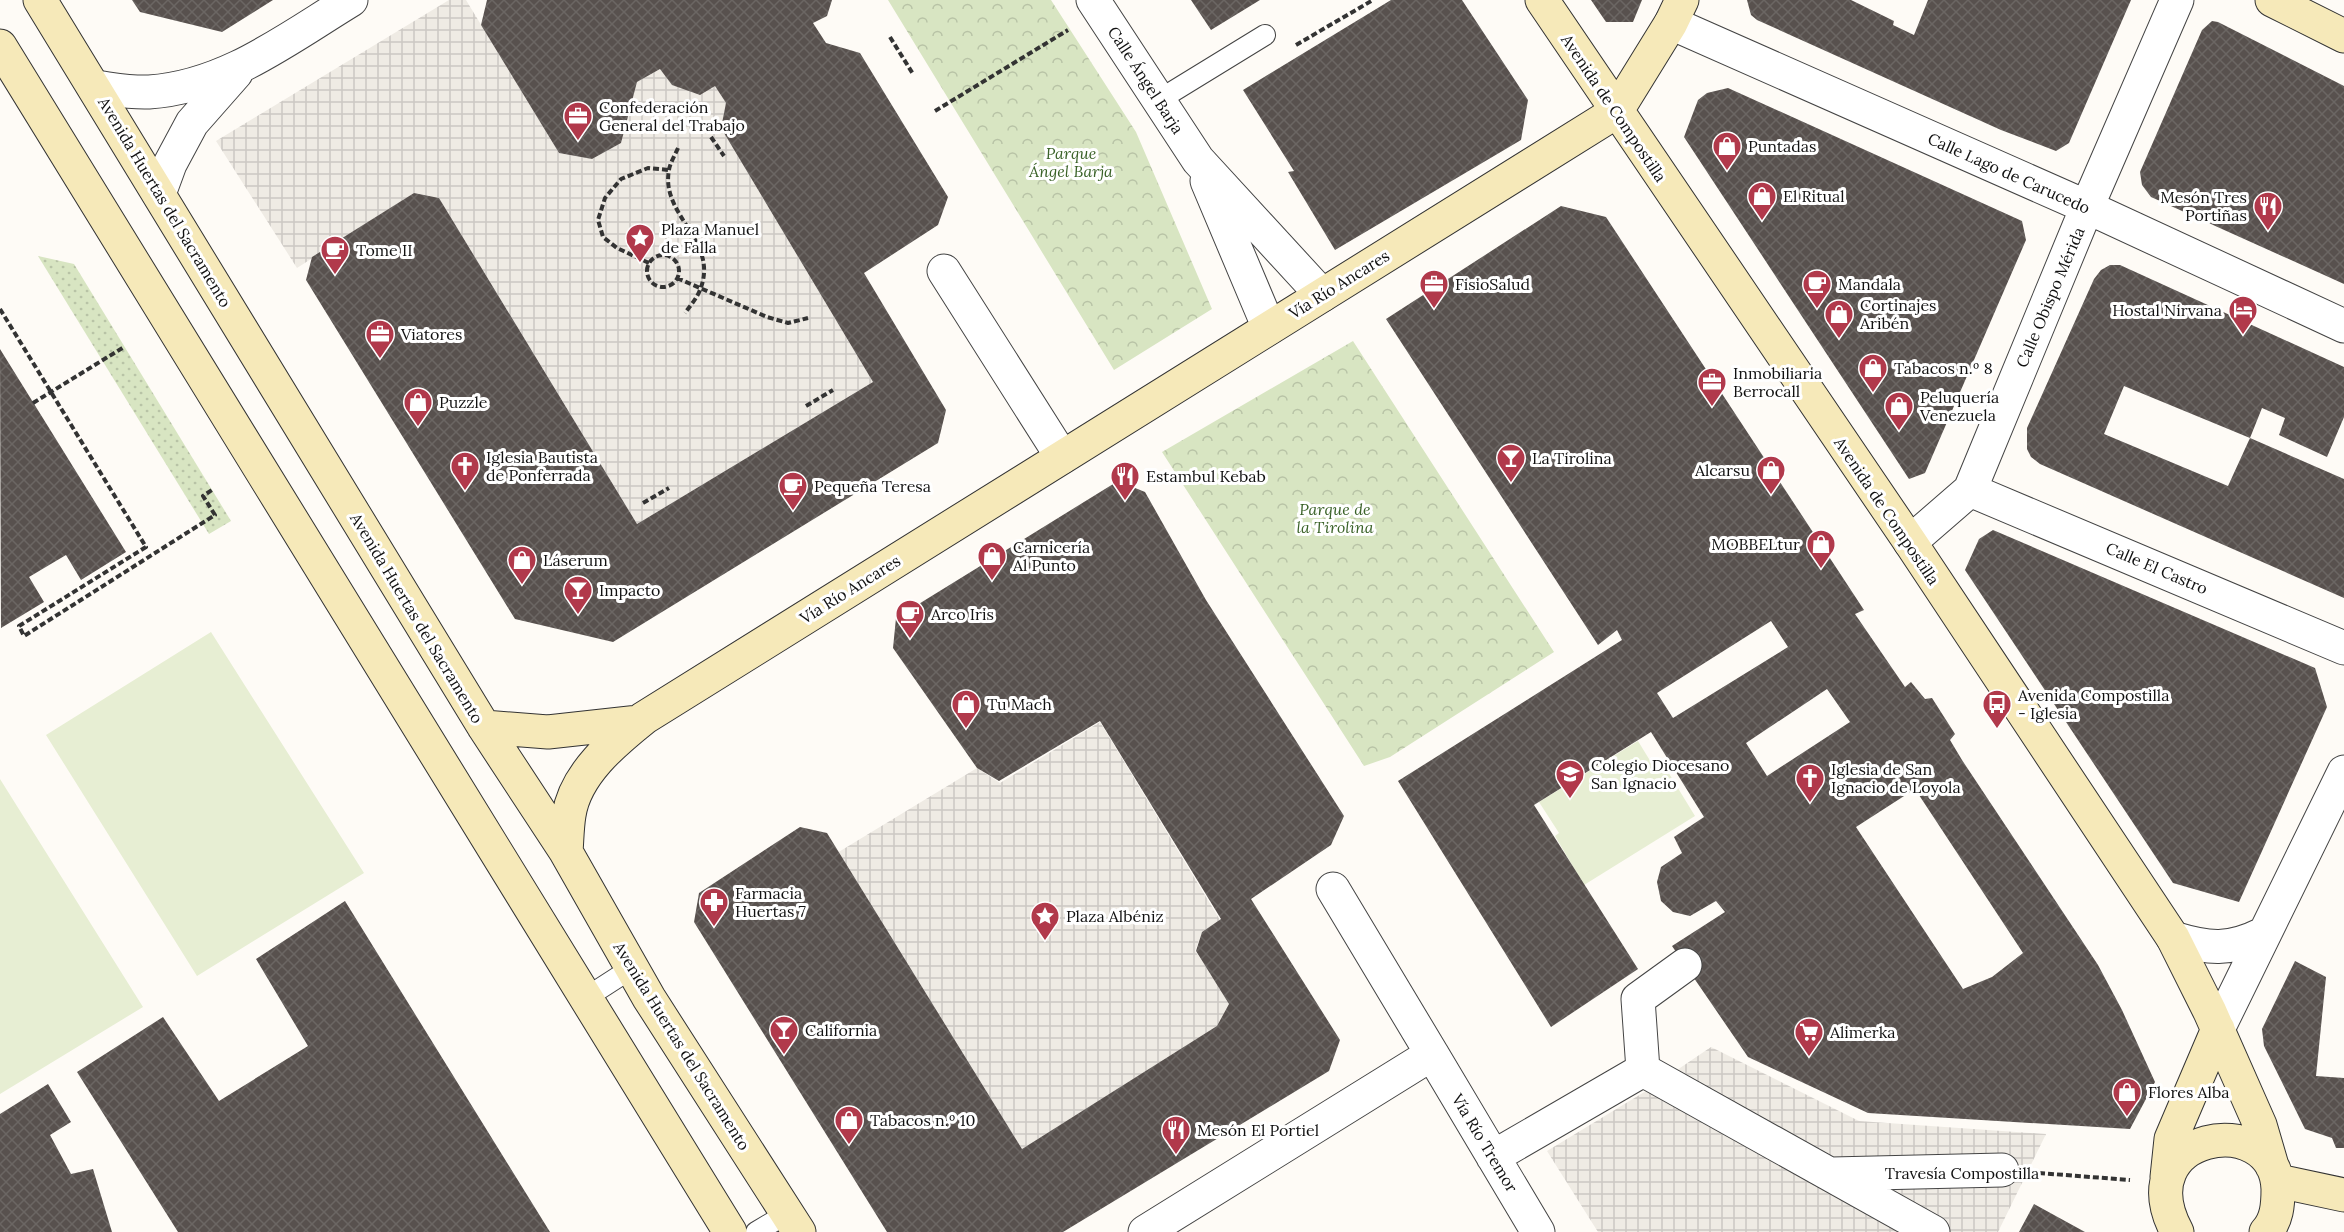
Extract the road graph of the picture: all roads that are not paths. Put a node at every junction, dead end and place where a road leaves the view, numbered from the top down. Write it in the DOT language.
graph roads {
  1 [pos="40,0"];
  2 [pos="351,0"];
  3 [pos="1542,0"];
  4 [pos="2177,0"];
  5 [pos="2272,0"];
  6 [pos="1096,5"];
  7 [pos="1677,12"];
  8 [pos="1265,35"];
  9 [pos="2344,36"];
  10 [pos="0,46"];
  11 [pos="239,69"];
  12 [pos="94,87"];
  13 [pos="1159,100"];
  14 [pos="1616,112"];
  15 [pos="1198,160"];
  16 [pos="159,194"];
  17 [pos="2087,207"];
  18 [pos="944,271"];
  19 [pos="1322,295"];
  20 [pos="2344,326"];
  21 [pos="1269,328"];
  22 [pos="1062,457"];
  23 [pos="1970,490"];
  24 [pos="1910,542"];
  25 [pos="2344,648"];
  26 [pos="639,722"];
  27 [pos="484,727"];
  28 [pos="2344,772"];
  29 [pos="566,852"];
  30 [pos="1333,889"];
  31 [pos="2263,934"];
  32 [pos="2173,938"];
  33 [pos="1685,965"];
  34 [pos="632,968"];
  35 [pos="584,999"];
  36 [pos="2218,1029"];
  37 [pos="1432,1054"];
  38 [pos="1643,1070"];
  39 [pos="1493,1156"];
  40 [pos="2002,1170"];
  41 [pos="1830,1174"];
  42 [pos="2166,1183"];
  43 [pos="2344,1195"];
  44 [pos="2273,1196"];
  45 [pos="2344,1206"];
  46 [pos="793,1223"];
  47 [pos="730,1232"];
  48 [pos="756,1232"];
  49 [pos="1145,1232"];
  50 [pos="1538,1232"];
  51 [pos="1933,1232"];
  52 [pos="2177,1232"];
  1 -- 12 [label="street, Avenida Huertas del Sacramento"];
  2 -- 11 [label="street"];
  3 -- 14 [label="street, Avenida de Compostilla"];
  4 -- 17 [label="street, Calle Obispo Mérida"];
  5 -- 9 [label="street"];
  6 -- 13 [label="street, Calle Ángel Barja"];
  7 -- 14 [label="street"];
  7 -- 17 [label="street, Calle Lago de Carucedo"];
  8 -- 13 [label="lane"];
  10 -- 35 [label="street"];
  11 -- 12 [label="street"];
  11 -- 16 [label="street"];
  12 -- 16 [label="street, Avenida Huertas del Sacramento"];
  13 -- 15 [label="street, Calle Ángel Barja"];
  14 -- 19 [label="street, Vía Río Ancares"];
  14 -- 24 [label="street, Avenida de Compostilla"];
  15 -- 19 [label="street, Calle Ángel Barja"];
  15 -- 21 [label="street, Calle Ángel Barja"];
  16 -- 27 [label="street, Avenida Huertas del Sacramento"];
  17 -- 20 [label="street, Calle Lago de Carucedo"];
  17 -- 23 [label="street, Calle Obispo Mérida"];
  18 -- 22 [label="street"];
  19 -- 21 [label="street, Vía Río Ancares"];
  21 -- 22 [label="street, Vía Río Ancares"];
  22 -- 26 [label="street, Vía Río Ancares"];
  23 -- 24 [label="street, Calle Obispo Mérida"];
  23 -- 25 [label="street, Calle El Castro"];
  24 -- 32 [label="street, Avenida de Compostilla"];
  26 -- 27 [label="street, Vía Río Ancares"];
  26 -- 29 [label="street, Vía Río Ancares"];
  27 -- 29 [label="street, Avenida Huertas del Sacramento"];
  28 -- 31 [label="street"];
  29 -- 34 [label="street, Avenida Huertas del Sacramento"];
  30 -- 37 [label="street, Vía Río Tremor"];
  31 -- 32 [label="street"];
  31 -- 36 [label="street"];
  32 -- 36 [label="street, Avenida de Compostilla"];
  33 -- 38 [label="street"];
  34 -- 35 [label="lane"];
  34 -- 46 [label="street, Avenida Huertas del Sacramento"];
  35 -- 47 [label="street"];
  36 -- 42 [label="street"];
  36 -- 44 [label="street, Avenida de Compostilla"];
  37 -- 39 [label="street, Vía Río Tremor"];
  37 -- 49 [label="street"];
  38 -- 39 [label="street"];
  38 -- 41 [label="street, Travesía Compostilla"];
  39 -- 50 [label="street, Vía Río Tremor"];
  40 -- 41 [label="street, Travesía Compostilla"];
  41 -- 51 [label="street, Travesía Compostilla"];
  42 -- 44 [label="street"];
  42 -- 52 [label="street"];
  43 -- 44 [label="street"];
  44 -- 45 [label="street"];
  46 -- 48 [label="lane"];
}
